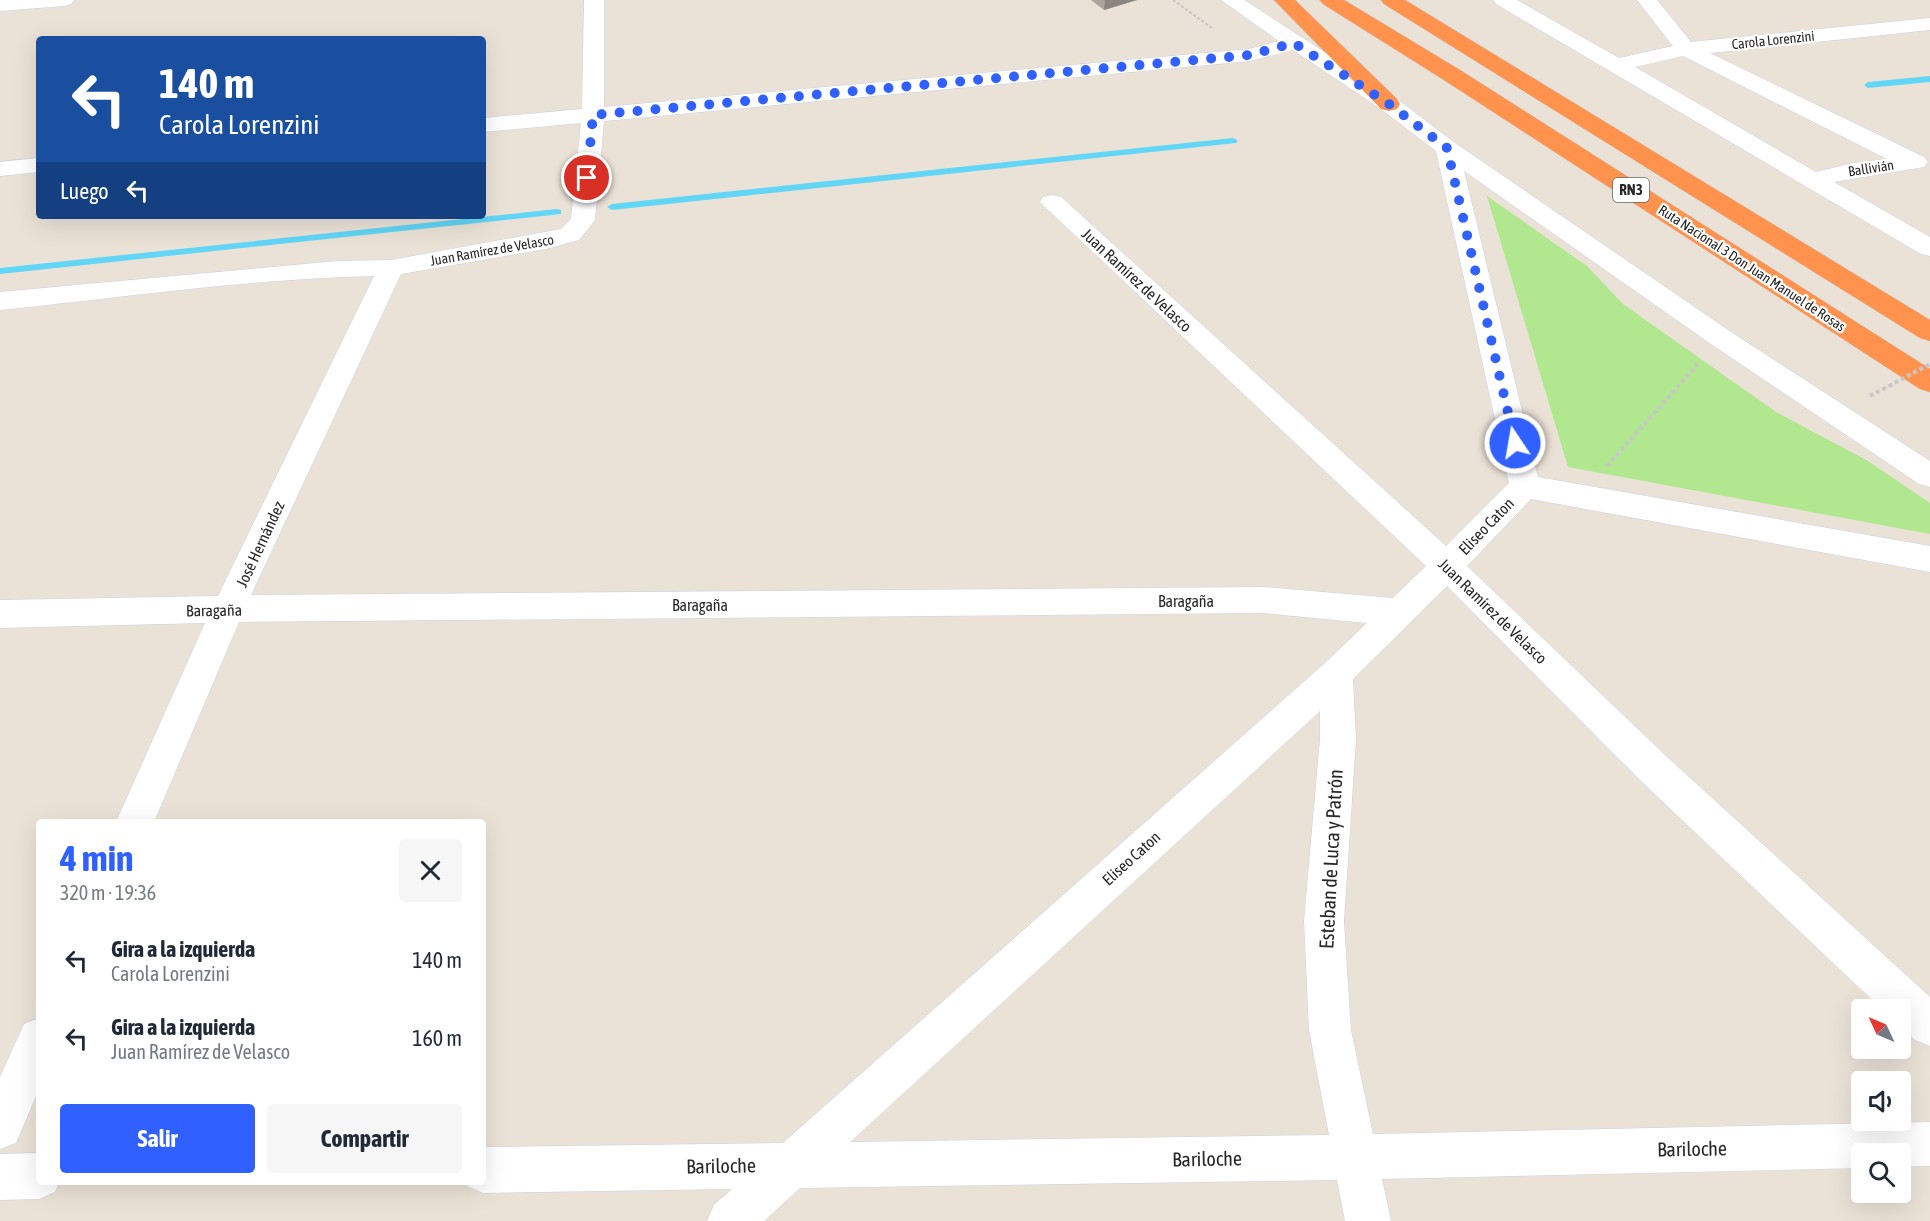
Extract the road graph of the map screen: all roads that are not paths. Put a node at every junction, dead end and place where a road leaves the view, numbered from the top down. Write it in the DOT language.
graph roads {
  1 [pos="64,0"];
  2 [pos="594,0"];
  3 [pos="1231,0"];
  4 [pos="1284,0"];
  5 [pos="1330,0"];
  6 [pos="1391,0"];
  7 [pos="1503,0"];
  8 [pos="1647,0"];
  9 [pos="0,5"];
  10 [pos="1930,24"];
  11 [pos="1294,43"];
  12 [pos="1686,49"];
  13 [pos="1618,65"];
  14 [pos="1389,104"];
  15 [pos="593,115"];
  16 [pos="486,125"];
  17 [pos="1447,148"];
  18 [pos="1921,161"];
  19 [pos="36,165"];
  20 [pos="0,169"];
  21 [pos="1812,180"];
  22 [pos="1052,201"];
  23 [pos="1930,248"];
  24 [pos="391,268"];
  25 [pos="0,302"];
  26 [pos="1930,332"];
  27 [pos="1930,382"];
  28 [pos="1930,476"];
  29 [pos="1525,486"];
  30 [pos="1930,559"];
  31 [pos="1447,566"];
  32 [pos="228,609"];
  33 [pos="1400,612"];
  34 [pos="0,614"];
  35 [pos="1336,674"];
  36 [pos="136,819"];
  37 [pos="1930,1025"];
  38 [pos="36,1046"];
  39 [pos="0,1127"];
  40 [pos="1930,1144"];
  41 [pos="1355,1157"];
  42 [pos="790,1165"];
  43 [pos="486,1170"];
  44 [pos="36,1176"];
  45 [pos="0,1177"];
  46 [pos="730,1221"];
  47 [pos="1368,1221"];
  1 -- 9 [label="street"];
  2 -- 15 [label="street, Juan Ramírez de Velasco"];
  3 -- 11 [label="street"];
  4 -- 14 [label="highway"];
  5 -- 27 [label="highway, Ruta Nacional 3 Don Juan Manuel de Rosas / RN3"];
  6 -- 26 [label="highway, RN3"];
  7 -- 13 [label="street"];
  8 -- 12 [label="street"];
  10 -- 12 [label="street, Carola Lorenzini"];
  11 -- 14 [label="street"];
  11 -- 15 [label="street"];
  12 -- 13 [label="street, Carola Lorenzini"];
  12 -- 18 [label="street"];
  13 -- 21 [label="street"];
  14 -- 17 [label="street"];
  15 -- 16 [label="street"];
  15 -- 24 [label="street, Juan Ramírez de Velasco"];
  17 -- 28 [label="street"];
  17 -- 29 [label="street"];
  18 -- 21 [label="street, Ballivián"];
  19 -- 20 [label="street"];
  21 -- 23 [label="street"];
  22 -- 31 [label="street, Juan Ramírez de Velasco"];
  24 -- 25 [label="street, Juan Ramírez de Velasco"];
  24 -- 32 [label="street, José Hernández"];
  29 -- 30 [label="street"];
  29 -- 31 [label="street, Eliseo Caton"];
  31 -- 33 [label="street, Eliseo Caton"];
  31 -- 37 [label="street, Juan Ramírez de Velasco"];
  32 -- 33 [label="street, Baragaña"];
  32 -- 34 [label="street, Baragaña"];
  32 -- 36 [label="street, José Hernández"];
  33 -- 35 [label="street, Eliseo Caton"];
  35 -- 41 [label="street, Esteban de Luca y Patrón"];
  35 -- 42 [label="street, Eliseo Caton"];
  38 -- 39 [label="street"];
  40 -- 41 [label="street, Bariloche"];
  41 -- 42 [label="street, Bariloche"];
  41 -- 47 [label="street, Esteban de Luca y Patrón"];
  42 -- 43 [label="street, Bariloche"];
  42 -- 46 [label="street, Eliseo Caton"];
  44 -- 45 [label="street"];
}
